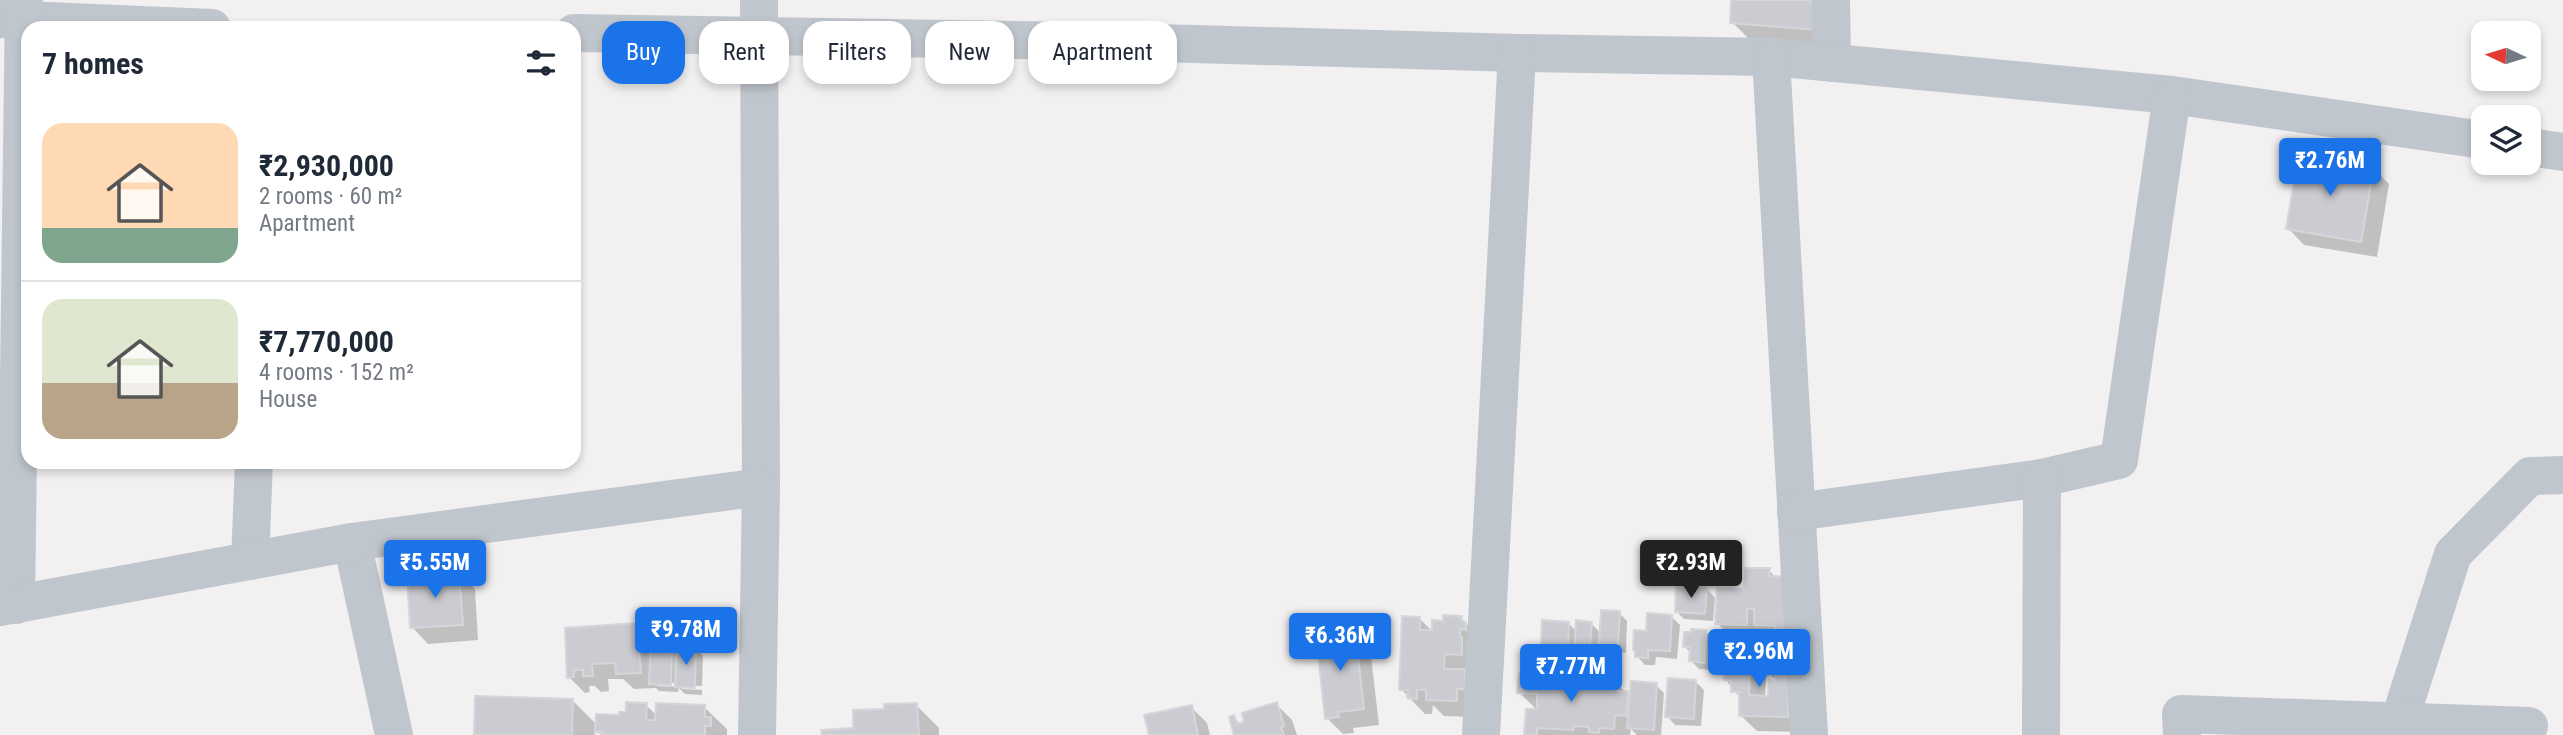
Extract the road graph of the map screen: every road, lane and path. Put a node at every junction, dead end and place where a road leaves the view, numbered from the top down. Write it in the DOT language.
graph roads {
  1 [pos="1831,0"];
  2 [pos="16,13"];
  3 [pos="759,17"];
  4 [pos="121,21"];
  5 [pos="581,32"];
  6 [pos="1517,53"];
  7 [pos="1771,57"];
  8 [pos="1832,63"];
  9 [pos="2172,95"];
  10 [pos="2471,138"];
  11 [pos="2541,149"];
  12 [pos="2563,152"];
  13 [pos="254,469"];
  14 [pos="2563,475"];
  15 [pos="2042,478"];
  16 [pos="761,487"];
  17 [pos="1796,512"];
  18 [pos="352,542"];
  19 [pos="250,561"];
  20 [pos="8,606"];
  21 [pos="2399,722"];
  22 [pos="2529,726"];
  23 [pos="394,735"];
  24 [pos="757,735"];
  25 [pos="1481,735"];
  26 [pos="1809,735"];
  27 [pos="2041,735"];
  28 [pos="2182,735"];
  1 -- 8 [label="street"];
  2 -- 4 [label="street"];
  2 -- 20 [label="street"];
  3 -- 5 [label="street"];
  3 -- 6 [label="street"];
  3 -- 16 [label="street"];
  6 -- 7 [label="street"];
  6 -- 25 [label="street"];
  7 -- 8 [label="street"];
  7 -- 17 [label="street"];
  8 -- 9 [label="street"];
  9 -- 10 [label="street"];
  9 -- 15 [label="street"];
  11 -- 12 [label="street"];
  13 -- 19 [label="street"];
  14 -- 21 [label="street"];
  15 -- 17 [label="street"];
  15 -- 27 [label="street"];
  16 -- 18 [label="street"];
  16 -- 24 [label="street"];
  17 -- 26 [label="street"];
  18 -- 19 [label="street"];
  18 -- 23 [label="street"];
  19 -- 20 [label="street"];
  21 -- 22 [label="street"];
  21 -- 28 [label="street"];
}
